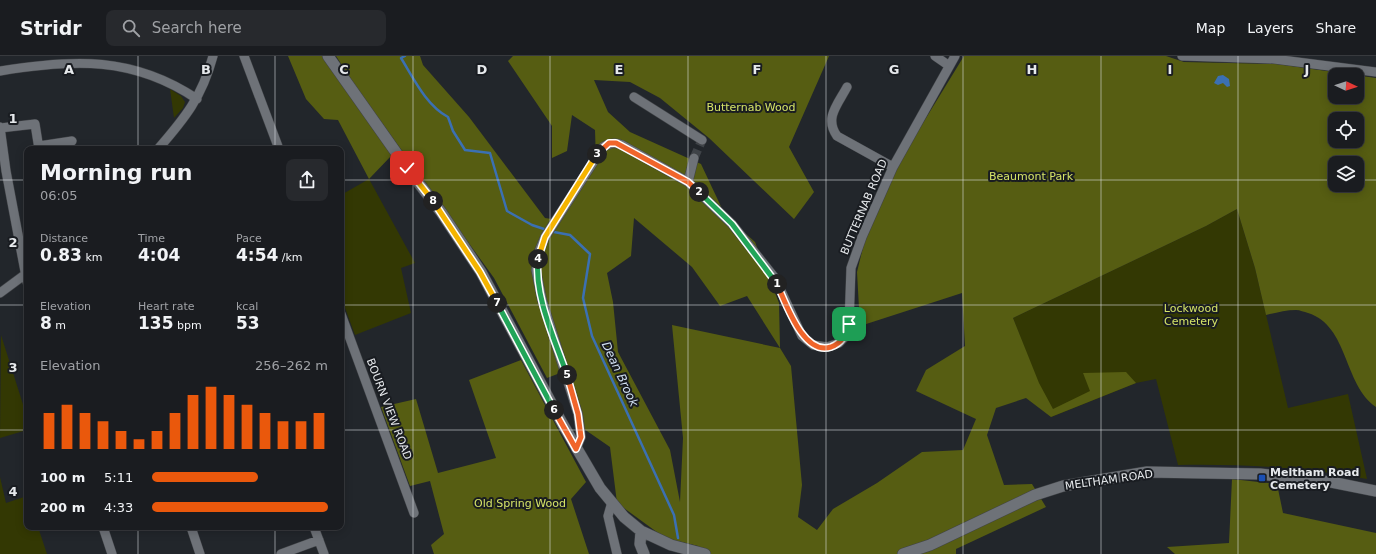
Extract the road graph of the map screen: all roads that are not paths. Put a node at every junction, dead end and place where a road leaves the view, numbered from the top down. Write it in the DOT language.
graph roads {
  1 [pos="213,56"];
  2 [pos="244,56"];
  3 [pos="328,56"];
  4 [pos="935,56"];
  5 [pos="955,56"];
  6 [pos="1182,56"];
  7 [pos="948,64"];
  8 [pos="0,71"];
  9 [pos="1376,72"];
  10 [pos="847,87"];
  11 [pos="634,97"];
  12 [pos="197,99"];
  13 [pos="0,127"];
  14 [pos="702,140"];
  15 [pos="72,141"];
  16 [pos="39,146"];
  17 [pos="48,146"];
  18 [pos="161,146"];
  19 [pos="278,146"];
  20 [pos="694,158"];
  21 [pos="893,167"];
  22 [pos="688,182"];
  23 [pos="24,265"];
  24 [pos="24,277"];
  25 [pos="0,293"];
  26 [pos="344,322"];
  27 [pos="576,449"];
  28 [pos="1376,491"];
  29 [pos="612,502"];
  30 [pos="414,513"];
  31 [pos="104,530"];
  32 [pos="192,530"];
  33 [pos="315,530"];
  34 [pos="641,531"];
  35 [pos="318,540"];
  36 [pos="112,554"];
  37 [pos="200,554"];
  38 [pos="281,554"];
  39 [pos="324,554"];
  40 [pos="617,554"];
  41 [pos="644,554"];
  42 [pos="705,554"];
  43 [pos="903,554"];
  1 -- 12 [label="street"];
  2 -- 19 [label="street"];
  3 -- 27 [label="main road"];
  4 -- 7 [label="street"];
  5 -- 7 [label="street, BUTTERNAB ROAD"];
  6 -- 9 [label="street"];
  7 -- 21 [label="street, BUTTERNAB ROAD"];
  8 -- 12 [label="street"];
  10 -- 21 [label="street"];
  11 -- 14 [label="street"];
  12 -- 18 [label="street"];
  13 -- 16 [label="street"];
  13 -- 23 [label="street"];
  15 -- 17 [label="street"];
  20 -- 22 [label="street"];
  21 -- 22 [label="street, BUTTERNAB ROAD"];
  22 -- 27 [label="street, BUTTERNAB ROAD"];
  24 -- 25 [label="street"];
  26 -- 30 [label="street, BOURN VIEW ROAD"];
  27 -- 29 [label="main road"];
  28 -- 43 [label="main road, MELTHAM ROAD"];
  29 -- 34 [label="main road"];
  29 -- 40 [label="street"];
  31 -- 36 [label="street"];
  32 -- 37 [label="street"];
  33 -- 35 [label="street"];
  34 -- 41 [label="main road"];
  34 -- 42 [label="main road"];
  35 -- 38 [label="street"];
  35 -- 39 [label="street"];
}
